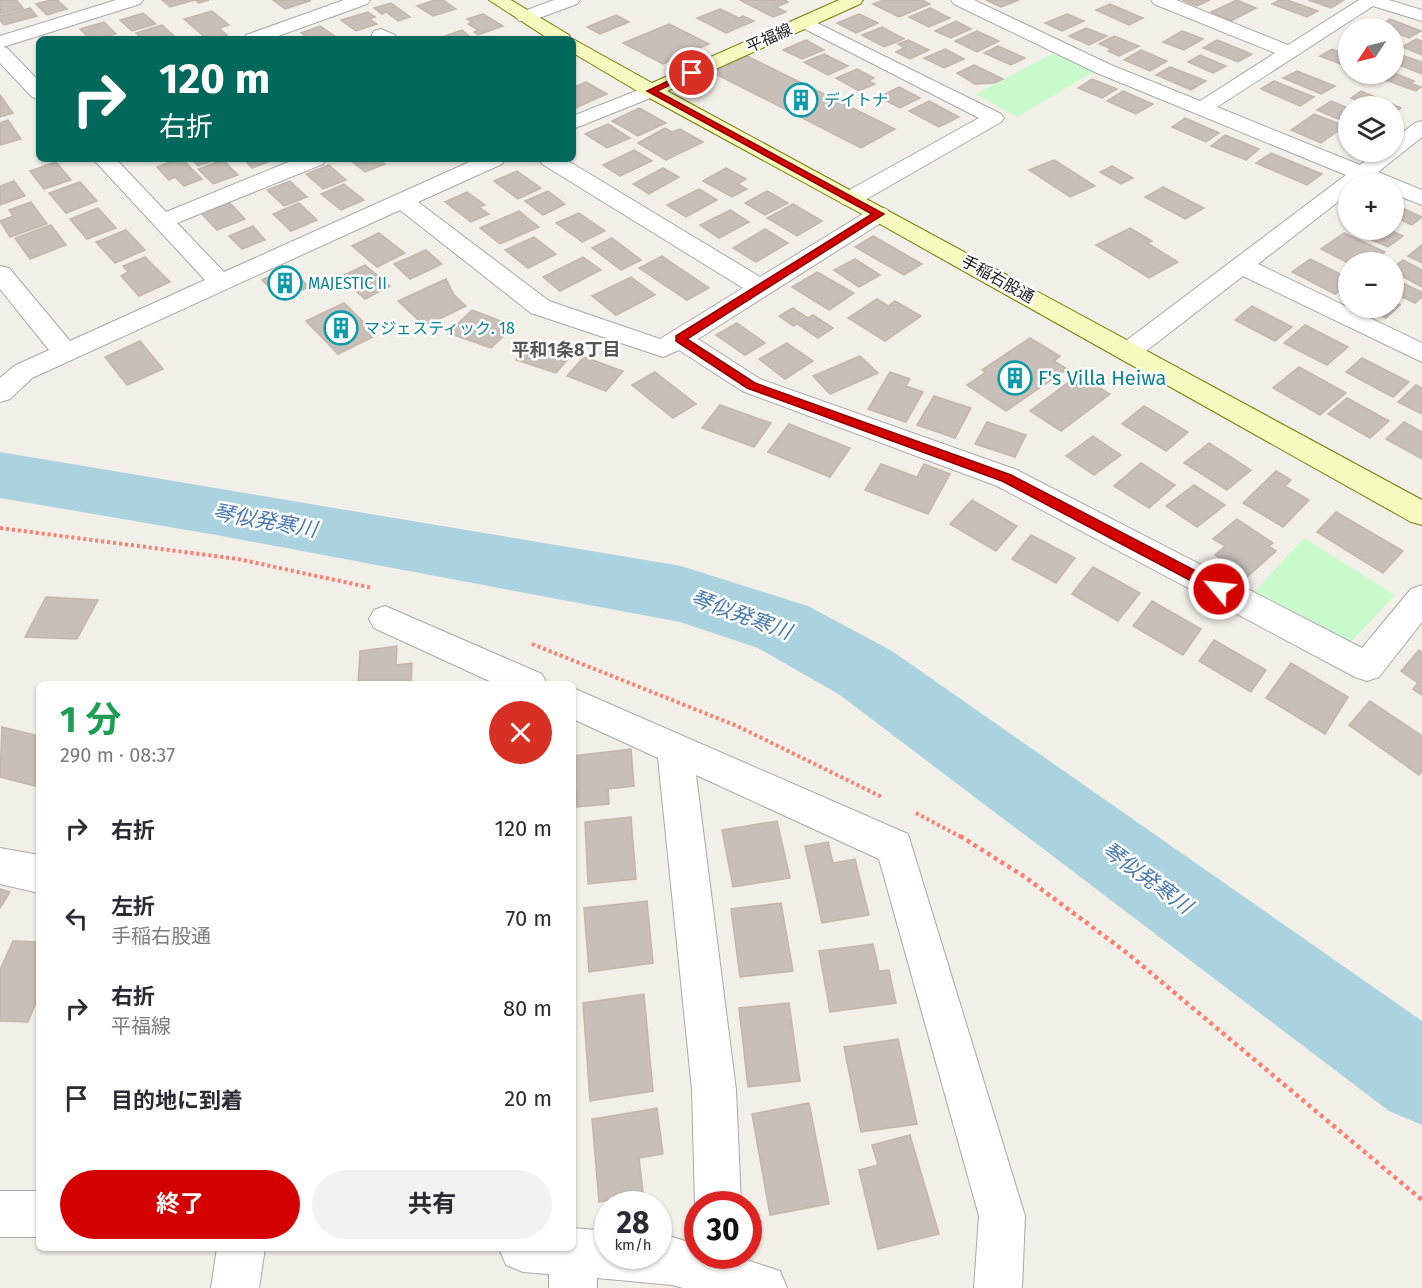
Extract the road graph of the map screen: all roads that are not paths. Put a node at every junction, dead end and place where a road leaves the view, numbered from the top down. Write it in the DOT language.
graph roads {
  1 [pos="134,0"];
  2 [pos="361,0"];
  3 [pos="498,0"];
  4 [pos="572,0"];
  5 [pos="854,0"];
  6 [pos="960,0"];
  7 [pos="1160,0"];
  8 [pos="1371,0"];
  9 [pos="807,13"];
  10 [pos="1422,16"];
  11 [pos="525,17"];
  12 [pos="40,36"];
  13 [pos="261,36"];
  14 [pos="557,36"];
  15 [pos="36,38"];
  16 [pos="576,47"];
  17 [pos="1,51"];
  18 [pos="1289,52"];
  19 [pos="36,90"];
  20 [pos="651,91"];
  21 [pos="1201,109"];
  22 [pos="576,122"];
  23 [pos="1422,127"];
  24 [pos="1404,141"];
  25 [pos="308,162"];
  26 [pos="487,162"];
  27 [pos="555,162"];
  28 [pos="1376,162"];
  29 [pos="116,163"];
  30 [pos="1361,173"];
  31 [pos="1404,190"];
  32 [pos="1422,198"];
  33 [pos="850,199"];
  34 [pos="402,201"];
  35 [pos="879,214"];
  36 [pos="163,220"];
  37 [pos="1242,266"];
  38 [pos="0,273"];
  39 [pos="220,282"];
  40 [pos="760,288"];
  41 [pos="680,339"];
  42 [pos="1419,348"];
  43 [pos="1128,352"];
  44 [pos="66,353"];
  45 [pos="0,393"];
  46 [pos="1422,514"];
  47 [pos="1422,598"];
  48 [pos="385,619"];
  49 [pos="470,671"];
  50 [pos="516,681"];
  51 [pos="576,704"];
  52 [pos="675,749"];
  53 [pos="0,866"];
  54 [pos="36,873"];
  55 [pos="718,1191"];
  56 [pos="241,1251"];
  57 [pos="537,1251"];
  58 [pos="591,1263"];
  59 [pos="735,1273"];
  60 [pos="235,1288"];
  61 [pos="998,1288"];
  1 -- 12 [label="street"];
  2 -- 13 [label="street"];
  3 -- 11 [label="street"];
  4 -- 11 [label="street"];
  5 -- 9 [label="street, 平福線"];
  6 -- 21 [label="street"];
  7 -- 18 [label="street"];
  8 -- 10 [label="street"];
  8 -- 18 [label="street"];
  9 -- 20 [label="street, 平福線"];
  9 -- 33 [label="street"];
  11 -- 14 [label="street"];
  15 -- 17 [label="street"];
  16 -- 20 [label="street, 手稲右股通"];
  17 -- 19 [label="street"];
  18 -- 21 [label="street"];
  20 -- 22 [label="street"];
  20 -- 33 [label="street, 手稲右股通"];
  21 -- 30 [label="street"];
  23 -- 24 [label="street"];
  25 -- 36 [label="street"];
  26 -- 34 [label="street"];
  27 -- 40 [label="street"];
  28 -- 30 [label="street"];
  29 -- 36 [label="street"];
  30 -- 37 [label="street"];
  31 -- 32 [label="street"];
  33 -- 35 [label="street, 手稲右股通"];
  34 -- 39 [label="street"];
  34 -- 41 [label="street"];
  35 -- 40 [label="street"];
  35 -- 43 [label="street, 手稲右股通"];
  36 -- 39 [label="street"];
  37 -- 42 [label="street"];
  37 -- 43 [label="street"];
  38 -- 44 [label="street"];
  39 -- 44 [label="street"];
  40 -- 41 [label="street"];
  41 -- 47 [label="street"];
  43 -- 46 [label="street, 手稲右股通"];
  44 -- 45 [label="street"];
  48 -- 49 [label="street"];
  49 -- 50 [label="street"];
  51 -- 52 [label="street"];
  52 -- 55 [label="street"];
  52 -- 61 [label="street"];
  53 -- 54 [label="street"];
  56 -- 60 [label="street"];
  57 -- 58 [label="street"];
  58 -- 59 [label="street"];
}
